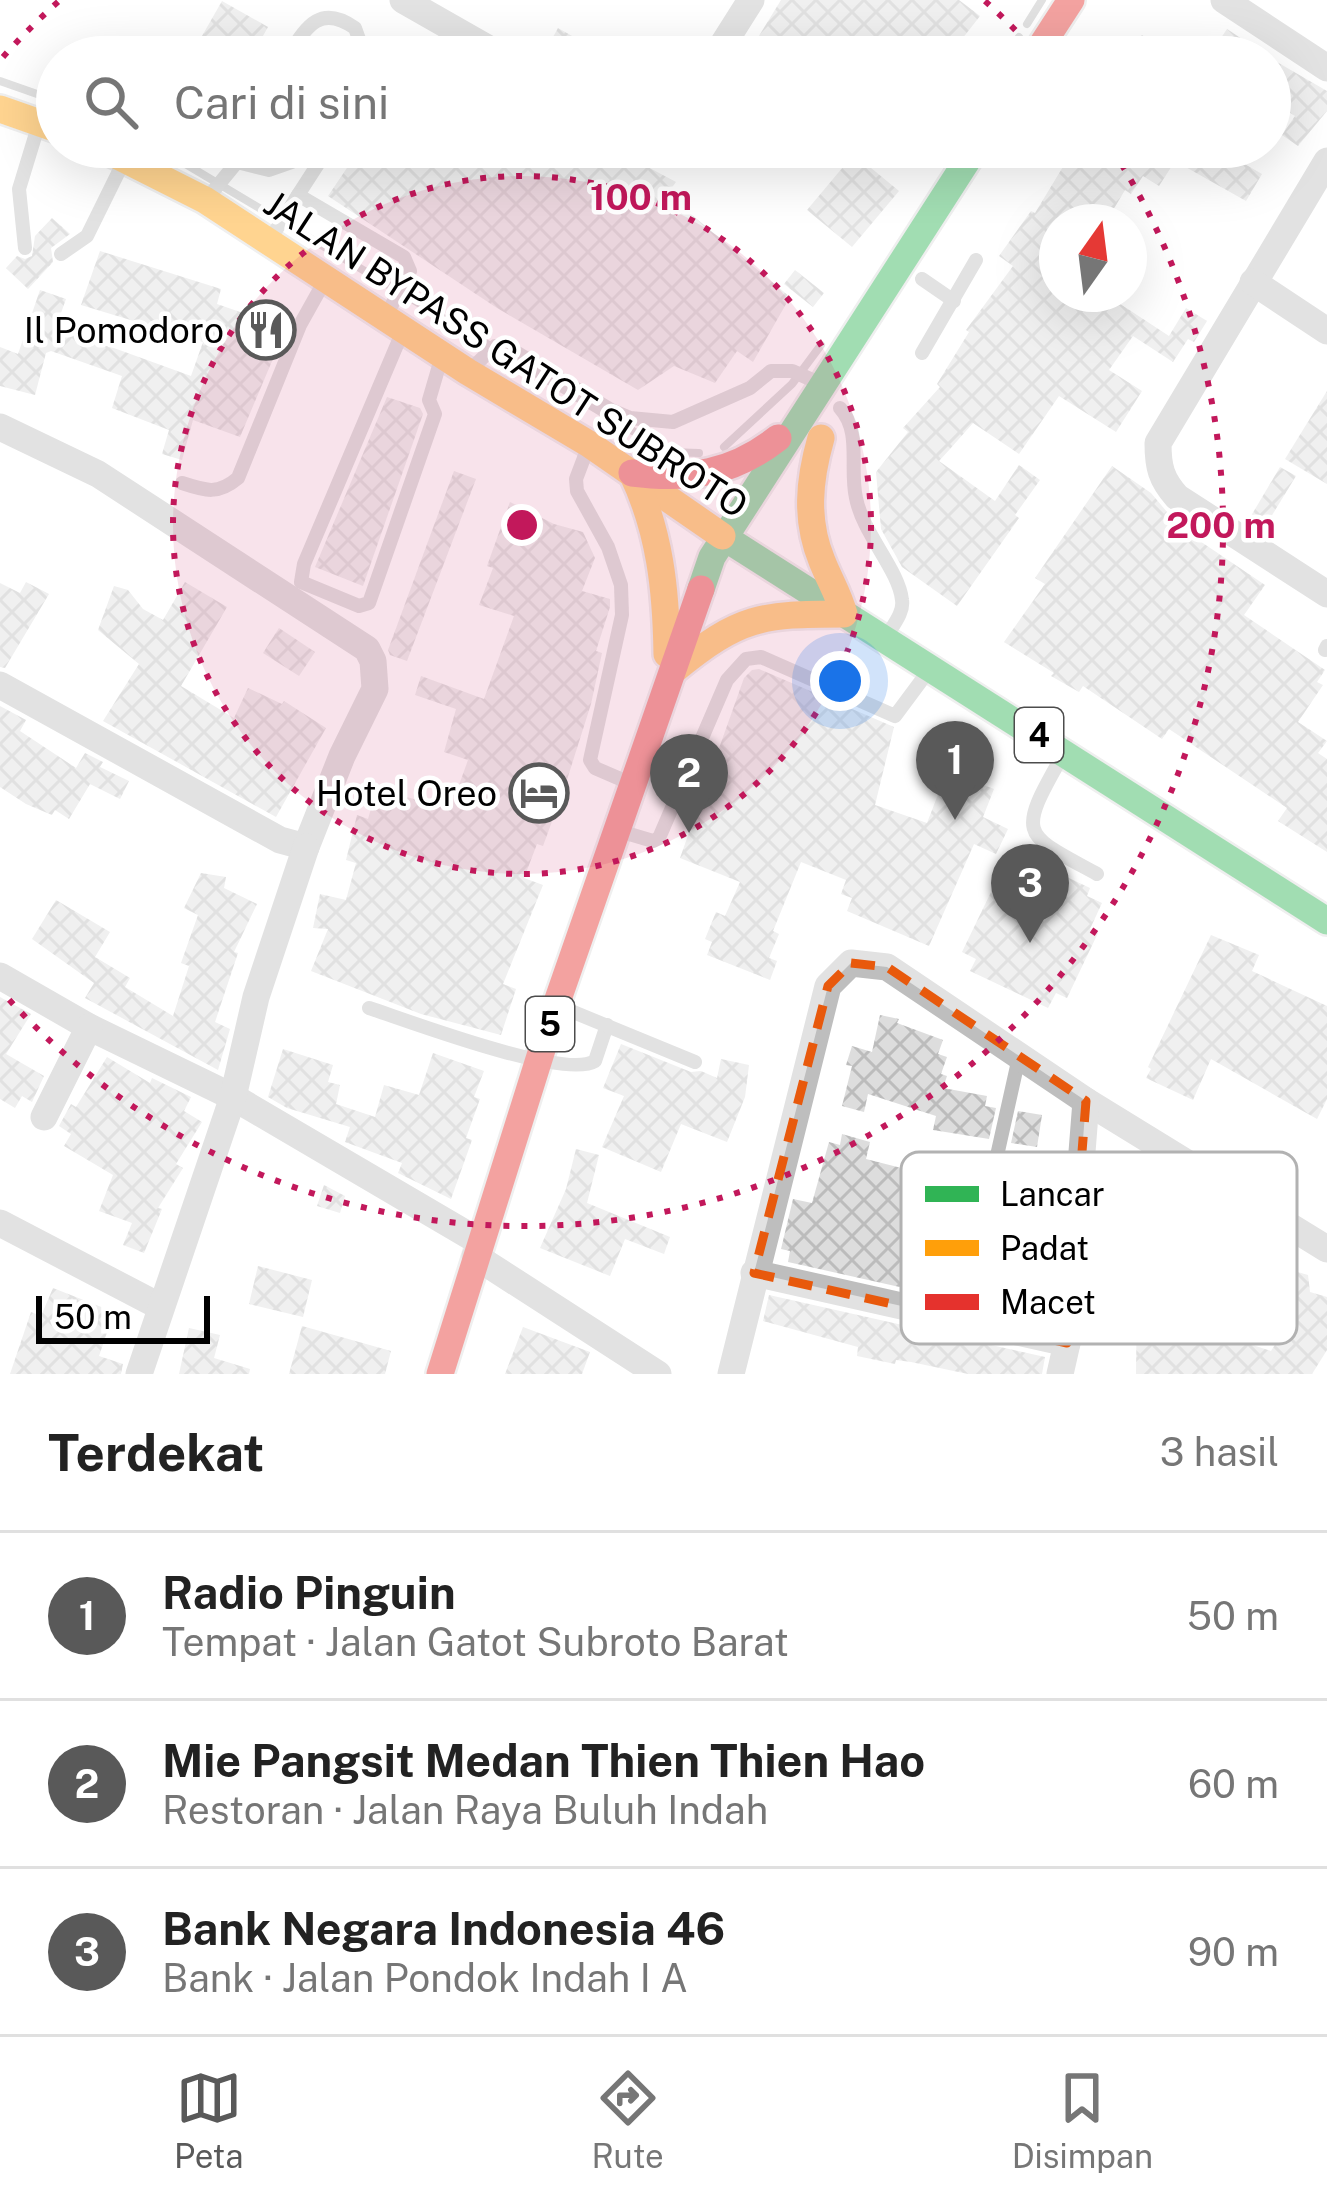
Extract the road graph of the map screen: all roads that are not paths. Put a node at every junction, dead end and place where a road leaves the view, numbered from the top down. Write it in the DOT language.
graph roads {
  1 [pos="403,0"];
  2 [pos="751,0"];
  3 [pos="1224,0"];
  4 [pos="1081,9"];
  5 [pos="301,36"];
  6 [pos="358,36"];
  7 [pos="466,36"];
  8 [pos="728,36"];
  9 [pos="1055,36"];
  10 [pos="1279,36"];
  11 [pos="1291,44"];
  12 [pos="1327,68"];
  13 [pos="0,109"];
  14 [pos="36,121"];
  15 [pos="36,153"];
  16 [pos="1327,161"];
  17 [pos="107,168"];
  18 [pos="143,168"];
  19 [pos="225,168"];
  20 [pos="316,168"];
  21 [pos="962,168"];
  22 [pos="994,168"];
  23 [pos="298,196"];
  24 [pos="206,200"];
  25 [pos="268,242"];
  26 [pos="25,248"];
  27 [pos="61,254"];
  28 [pos="976,260"];
  29 [pos="326,279"];
  30 [pos="922,279"];
  31 [pos="1253,281"];
  32 [pos="955,301"];
  33 [pos="395,323"];
  34 [pos="1327,331"];
  35 [pos="922,353"];
  36 [pos="443,354"];
  37 [pos="468,372"];
  38 [pos="821,385"];
  39 [pos="840,408"];
  40 [pos="0,427"];
  41 [pos="809,430"];
  42 [pos="589,444"];
  43 [pos="632,473"];
  44 [pos="182,483"];
  45 [pos="722,536"];
  46 [pos="747,554"];
  47 [pos="1327,594"];
  48 [pos="700,598"];
  49 [pos="844,614"];
  50 [pos="886,639"];
  51 [pos="931,668"];
  52 [pos="667,676"];
  53 [pos="0,685"];
  54 [pos="1065,751"];
  55 [pos="630,783"];
  56 [pos="614,830"];
  57 [pos="306,847"];
  58 [pos="1097,874"];
  59 [pos="1327,921"];
  60 [pos="0,976"];
  61 [pos="556,1005"];
  62 [pos="369,1008"];
  63 [pos="607,1025"];
  64 [pos="89,1027"];
  65 [pos="1019,1057"];
  66 [pos="538,1061"];
  67 [pos="694,1061"];
  68 [pos="232,1097"];
  69 [pos="1086,1101"];
  70 [pos="44,1117"];
  71 [pos="998,1152"];
  72 [pos="1082,1152"];
  73 [pos="1169,1152"];
  74 [pos="0,1223"];
  75 [pos="1297,1231"];
  76 [pos="478,1249"];
  77 [pos="1327,1249"];
  78 [pos="754,1273"];
  79 [pos="160,1306"];
  80 [pos="901,1306"];
  81 [pos="1067,1344"];
  82 [pos="139,1374"];
  83 [pos="440,1374"];
  84 [pos="658,1374"];
  85 [pos="731,1374"];
  86 [pos="1060,1374"];
  1 -- 7 [label="street"];
  2 -- 8 [label="street"];
  3 -- 10 [label="street"];
  4 -- 9 [label="main road"];
  5 -- 6 [label="lane"];
  11 -- 12 [label="street"];
  13 -- 14 [label="main road"];
  15 -- 26 [label="lane"];
  16 -- 31 [label="street"];
  17 -- 27 [label="lane"];
  18 -- 24 [label="main road, JALAN BYPASS GATOT SUBROTO"];
  19 -- 24 [label="lane"];
  20 -- 23 [label="lane"];
  21 -- 38 [label="main road, 5"];
  22 -- 30 [label="main road, 5"];
  23 -- 25 [label="lane"];
  23 -- 33 [label="lane"];
  24 -- 25 [label="main road, JALAN BYPASS GATOT SUBROTO"];
  25 -- 29 [label="main road, JALAN BYPASS GATOT SUBROTO"];
  28 -- 32 [label="lane"];
  29 -- 33 [label="main road, JALAN BYPASS GATOT SUBROTO"];
  29 -- 44 [label="lane"];
  30 -- 32 [label="lane"];
  30 -- 39 [label="main road, 5"];
  31 -- 34 [label="street"];
  31 -- 47 [label="street"];
  32 -- 35 [label="lane"];
  33 -- 36 [label="main road, JALAN BYPASS GATOT SUBROTO"];
  33 -- 36 [label="lane"];
  36 -- 37 [label="main road, JALAN BYPASS GATOT SUBROTO"];
  37 -- 38 [label="lane"];
  37 -- 42 [label="main road, JALAN BYPASS GATOT SUBROTO"];
  38 -- 41 [label="main road, 5"];
  39 -- 41 [label="main road, 5"];
  39 -- 50 [label="lane"];
  40 -- 57 [label="street"];
  41 -- 43 [label="main road"];
  41 -- 45 [label="main road, 5"];
  41 -- 46 [label="main road, 5"];
  41 -- 49 [label="main road"];
  42 -- 43 [label="main road, JALAN BYPASS GATOT SUBROTO"];
  42 -- 55 [label="lane"];
  43 -- 45 [label="main road, JALAN BYPASS GATOT SUBROTO"];
  43 -- 52 [label="main road"];
  45 -- 46 [label="main road, JALAN BYPASS GATOT SUBROTO / 4"];
  45 -- 48 [label="main road, 5"];
  46 -- 48 [label="main road, 5"];
  46 -- 49 [label="main road, 4"];
  48 -- 52 [label="main road, 5"];
  49 -- 50 [label="main road, 4"];
  49 -- 52 [label="main road"];
  50 -- 51 [label="main road, 4"];
  51 -- 54 [label="main road, 4"];
  51 -- 56 [label="lane"];
  52 -- 55 [label="main road, 5"];
  53 -- 57 [label="street"];
  54 -- 58 [label="lane"];
  54 -- 59 [label="main road, 4"];
  55 -- 56 [label="main road, 5"];
  56 -- 61 [label="main road, 5"];
  57 -- 68 [label="street"];
  60 -- 64 [label="street"];
  61 -- 63 [label="lane"];
  61 -- 66 [label="main road, 5"];
  62 -- 66 [label="lane"];
  63 -- 66 [label="lane"];
  63 -- 67 [label="lane"];
  64 -- 68 [label="street"];
  64 -- 70 [label="street"];
  65 -- 69 [label="street"];
  65 -- 71 [label="lane"];
  65 -- 78 [label="street"];
  66 -- 76 [label="main road, 5"];
  68 -- 76 [label="street"];
  68 -- 79 [label="street"];
  69 -- 72 [label="street"];
  69 -- 73 [label="street"];
  74 -- 79 [label="street"];
  75 -- 77 [label="street"];
  76 -- 83 [label="main road, 5"];
  76 -- 84 [label="street"];
  78 -- 80 [label="street"];
  78 -- 85 [label="street"];
  79 -- 82 [label="street"];
  81 -- 86 [label="street"];
}
